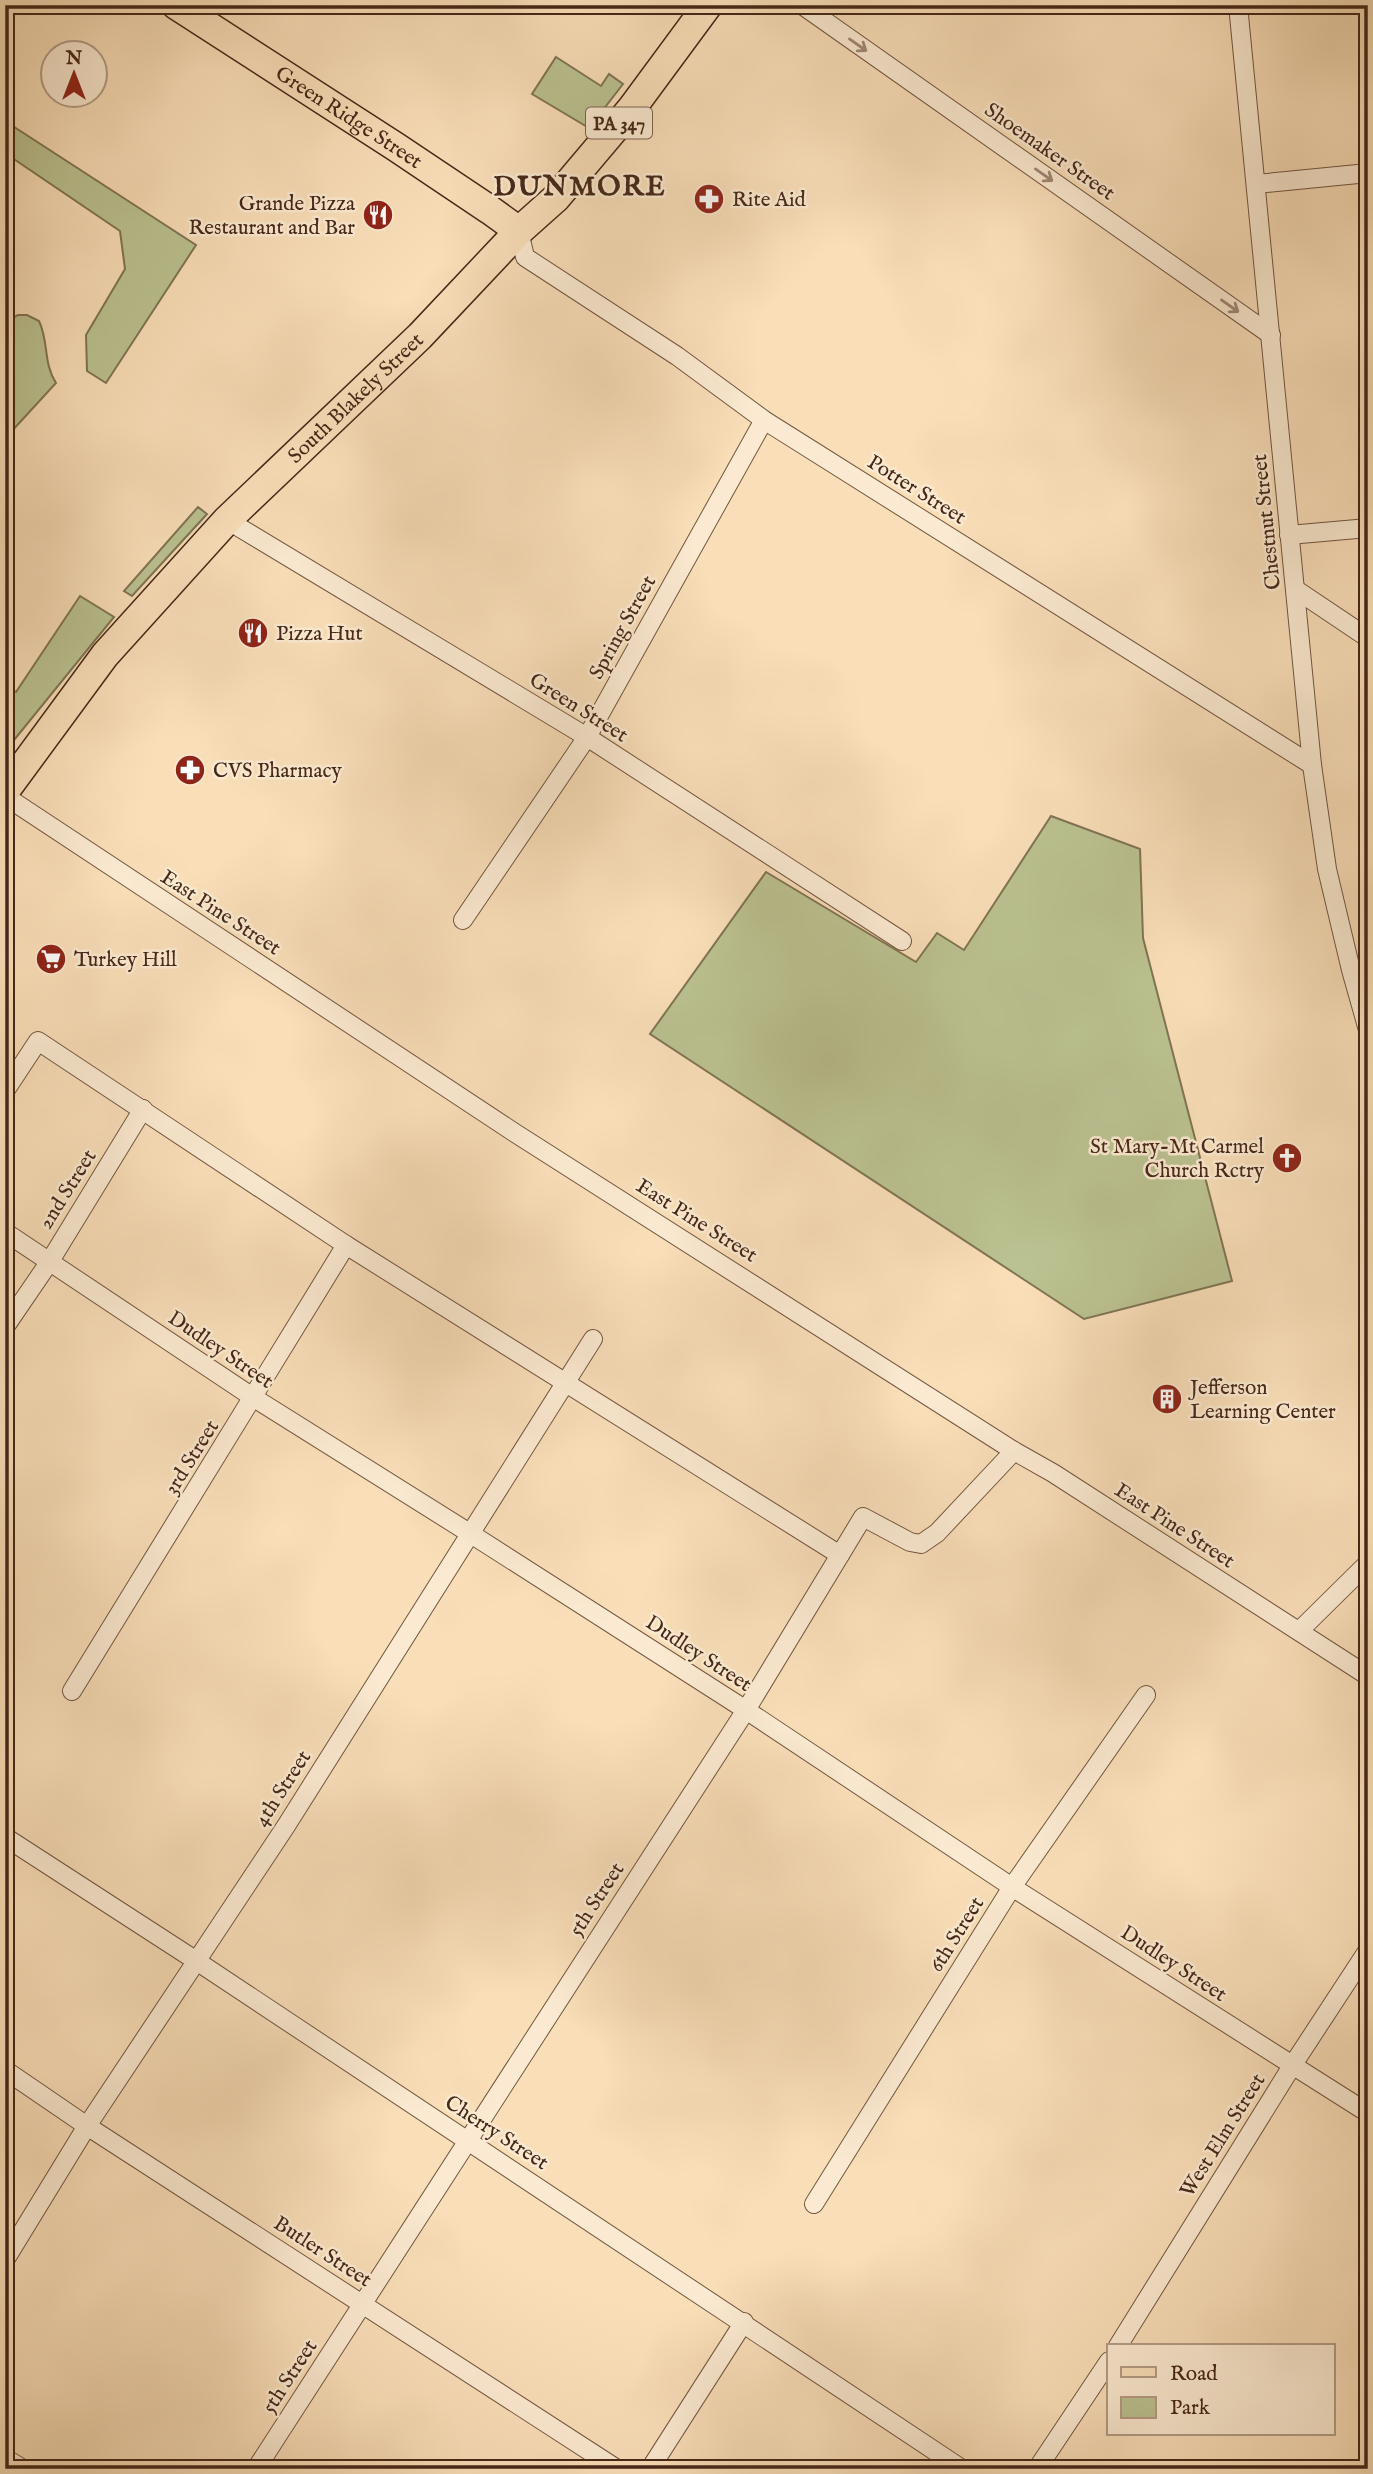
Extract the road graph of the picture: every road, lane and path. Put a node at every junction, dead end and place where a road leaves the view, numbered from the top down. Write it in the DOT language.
graph roads {
  1 [pos="176,5"];
  2 [pos="803,5"];
  3 [pos="1238,5"];
  4 [pos="705,6"];
  5 [pos="1368,173"];
  6 [pos="1256,184"];
  7 [pos="519,232"];
  8 [pos="1271,335"];
  9 [pos="764,420"];
  10 [pos="228,520"];
  11 [pos="1368,528"];
  12 [pos="1289,535"];
  13 [pos="1295,589"];
  14 [pos="1368,638"];
  15 [pos="587,737"];
  16 [pos="1312,765"];
  17 [pos="5,794"];
  18 [pos="463,920"];
  19 [pos="902,941"];
  20 [pos="1368,1030"];
  21 [pos="5,1091"];
  22 [pos="143,1109"];
  23 [pos="5,1232"];
  24 [pos="346,1245"];
  25 [pos="50,1261"];
  26 [pos="5,1327"];
  27 [pos="593,1339"];
  28 [pos="566,1382"];
  29 [pos="254,1398"];
  30 [pos="1014,1451"];
  31 [pos="471,1534"];
  32 [pos="840,1555"];
  33 [pos="1368,1563"];
  34 [pos="1299,1631"];
  35 [pos="1368,1676"];
  36 [pos="72,1692"];
  37 [pos="1146,1695"];
  38 [pos="746,1710"];
  39 [pos="5,1837"];
  40 [pos="1012,1886"];
  41 [pos="1368,1950"];
  42 [pos="195,1960"];
  43 [pos="1292,2066"];
  44 [pos="5,2070"];
  45 [pos="1368,2113"];
  46 [pos="87,2126"];
  47 [pos="467,2140"];
  48 [pos="814,2204"];
  49 [pos="5,2260"];
  50 [pos="363,2303"];
  51 [pos="744,2322"];
  52 [pos="1119,2344"];
  53 [pos="1107,2364"];
  54 [pos="5,2458"];
  55 [pos="23,2469"];
  56 [pos="256,2469"];
  57 [pos="617,2469"];
  58 [pos="650,2469"];
  59 [pos="962,2469"];
  60 [pos="1037,2469"];
  1 -- 7 [label="main road, Green Ridge Street"];
  2 -- 8 [label="street, Shoemaker Street, one-way"];
  3 -- 6 [label="street, Chestnut Street"];
  4 -- 7 [label="main road, South Blakely Street / PA 347"];
  5 -- 6 [label="street"];
  6 -- 8 [label="street, Chestnut Street"];
  7 -- 9 [label="street, Potter Street"];
  7 -- 10 [label="main road, South Blakely Street"];
  8 -- 12 [label="street, Chestnut Street"];
  9 -- 15 [label="street, Spring Street"];
  9 -- 16 [label="street, Potter Street"];
  10 -- 15 [label="street, Green Street"];
  10 -- 17 [label="main road, South Blakely Street"];
  11 -- 12 [label="street"];
  12 -- 13 [label="street, Chestnut Street"];
  13 -- 14 [label="street"];
  13 -- 16 [label="street, Chestnut Street"];
  15 -- 18 [label="street, Spring Street"];
  15 -- 19 [label="street, Green Street"];
  16 -- 20 [label="street, Chestnut Street"];
  17 -- 30 [label="street, East Pine Street"];
  21 -- 22 [label="street"];
  22 -- 24 [label="street"];
  22 -- 25 [label="street, 2nd Street"];
  23 -- 25 [label="street, Dudley Street"];
  24 -- 28 [label="street"];
  24 -- 29 [label="street, 3rd Street"];
  25 -- 26 [label="street, 2nd Street"];
  25 -- 29 [label="street, Dudley Street"];
  27 -- 28 [label="street, 4th Street"];
  28 -- 31 [label="street, 4th Street"];
  28 -- 32 [label="street"];
  29 -- 31 [label="street, Dudley Street"];
  29 -- 36 [label="street, 3rd Street"];
  30 -- 32 [label="street, 5th Street"];
  30 -- 34 [label="street, East Pine Street"];
  31 -- 38 [label="street, Dudley Street"];
  31 -- 42 [label="street, 4th Street"];
  32 -- 38 [label="street, 5th Street"];
  33 -- 34 [label="street"];
  34 -- 35 [label="street, East Pine Street"];
  37 -- 40 [label="street, 6th Street"];
  38 -- 40 [label="street, Dudley Street"];
  38 -- 47 [label="street, 5th Street"];
  39 -- 42 [label="street, Cherry Street"];
  40 -- 43 [label="street, Dudley Street"];
  40 -- 48 [label="street, 6th Street"];
  41 -- 43 [label="street, West Elm Street"];
  42 -- 46 [label="street, 4th Street"];
  42 -- 47 [label="street, Cherry Street"];
  43 -- 45 [label="street, Dudley Street"];
  43 -- 52 [label="street, West Elm Street"];
  44 -- 46 [label="street, Butler Street"];
  46 -- 49 [label="street, 4th Street"];
  46 -- 50 [label="street, Butler Street"];
  47 -- 50 [label="street, 5th Street"];
  47 -- 51 [label="street, Cherry Street"];
  50 -- 56 [label="street, 5th Street"];
  50 -- 57 [label="street, Butler Street"];
  51 -- 58 [label="street"];
  51 -- 59 [label="street, Cherry Street"];
  53 -- 60 [label="street"];
  54 -- 55 [label="street"];
}
